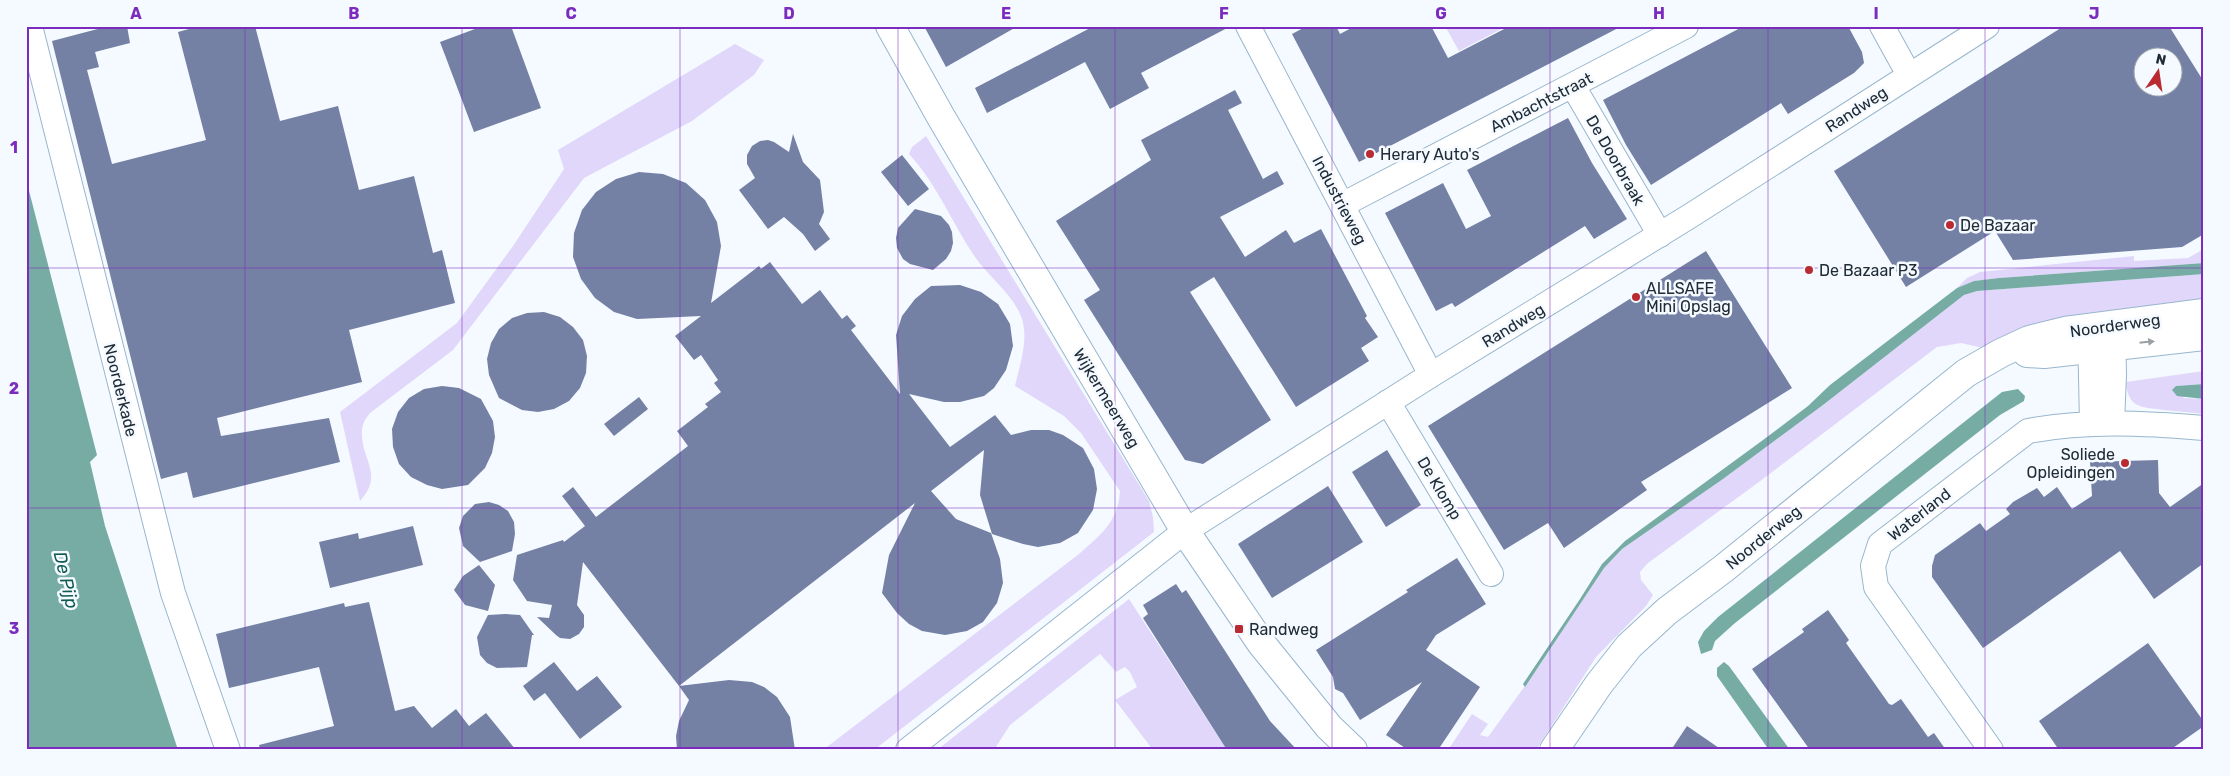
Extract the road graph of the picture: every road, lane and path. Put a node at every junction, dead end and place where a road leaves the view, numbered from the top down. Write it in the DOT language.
graph roads {
  1 [pos="30,26"];
  2 [pos="890,26"];
  3 [pos="1248,26"];
  4 [pos="1686,26"];
  5 [pos="1882,26"];
  6 [pos="1987,26"];
  7 [pos="1909,75"];
  8 [pos="1573,86"];
  9 [pos="1342,205"];
  10 [pos="1660,235"];
  11 [pos="2204,312"];
  12 [pos="2204,336"];
  13 [pos="2102,337"];
  14 [pos="1431,375"];
  15 [pos="1388,402"];
  16 [pos="2102,424"];
  17 [pos="2204,428"];
  18 [pos="1185,531"];
  19 [pos="1491,574"];
  20 [pos="228,750"];
  21 [pos="908,750"];
  22 [pos="1353,750"];
  23 [pos="1554,750"];
  24 [pos="1991,750"];
  1 -- 20 [label="street, Noorderkade"];
  2 -- 18 [label="main road, Wijkermeerweg"];
  3 -- 9 [label="street, Industrieweg"];
  4 -- 8 [label="street, Ambachtstraat"];
  5 -- 7 [label="street"];
  6 -- 7 [label="street, Randweg"];
  7 -- 10 [label="street, Randweg"];
  8 -- 9 [label="street, Ambachtstraat"];
  8 -- 10 [label="street, De Doorbraak"];
  9 -- 14 [label="street, Industrieweg"];
  10 -- 14 [label="street, Randweg"];
  11 -- 13 [label="main road, Noorderweg"];
  13 -- 12 [label="main road, Noorderweg, one-way"];
  13 -- 16 [label="street"];
  13 -- 23 [label="main road, Noorderweg"];
  14 -- 15 [label="street, Randweg"];
  15 -- 18 [label="street, Randweg"];
  15 -- 19 [label="street, De Klomp"];
  16 -- 17 [label="street, Waterland"];
  16 -- 24 [label="street, Waterland"];
  18 -- 21 [label="street, Randweg"];
  18 -- 22 [label="main road, Wijkermeerweg"];
}
